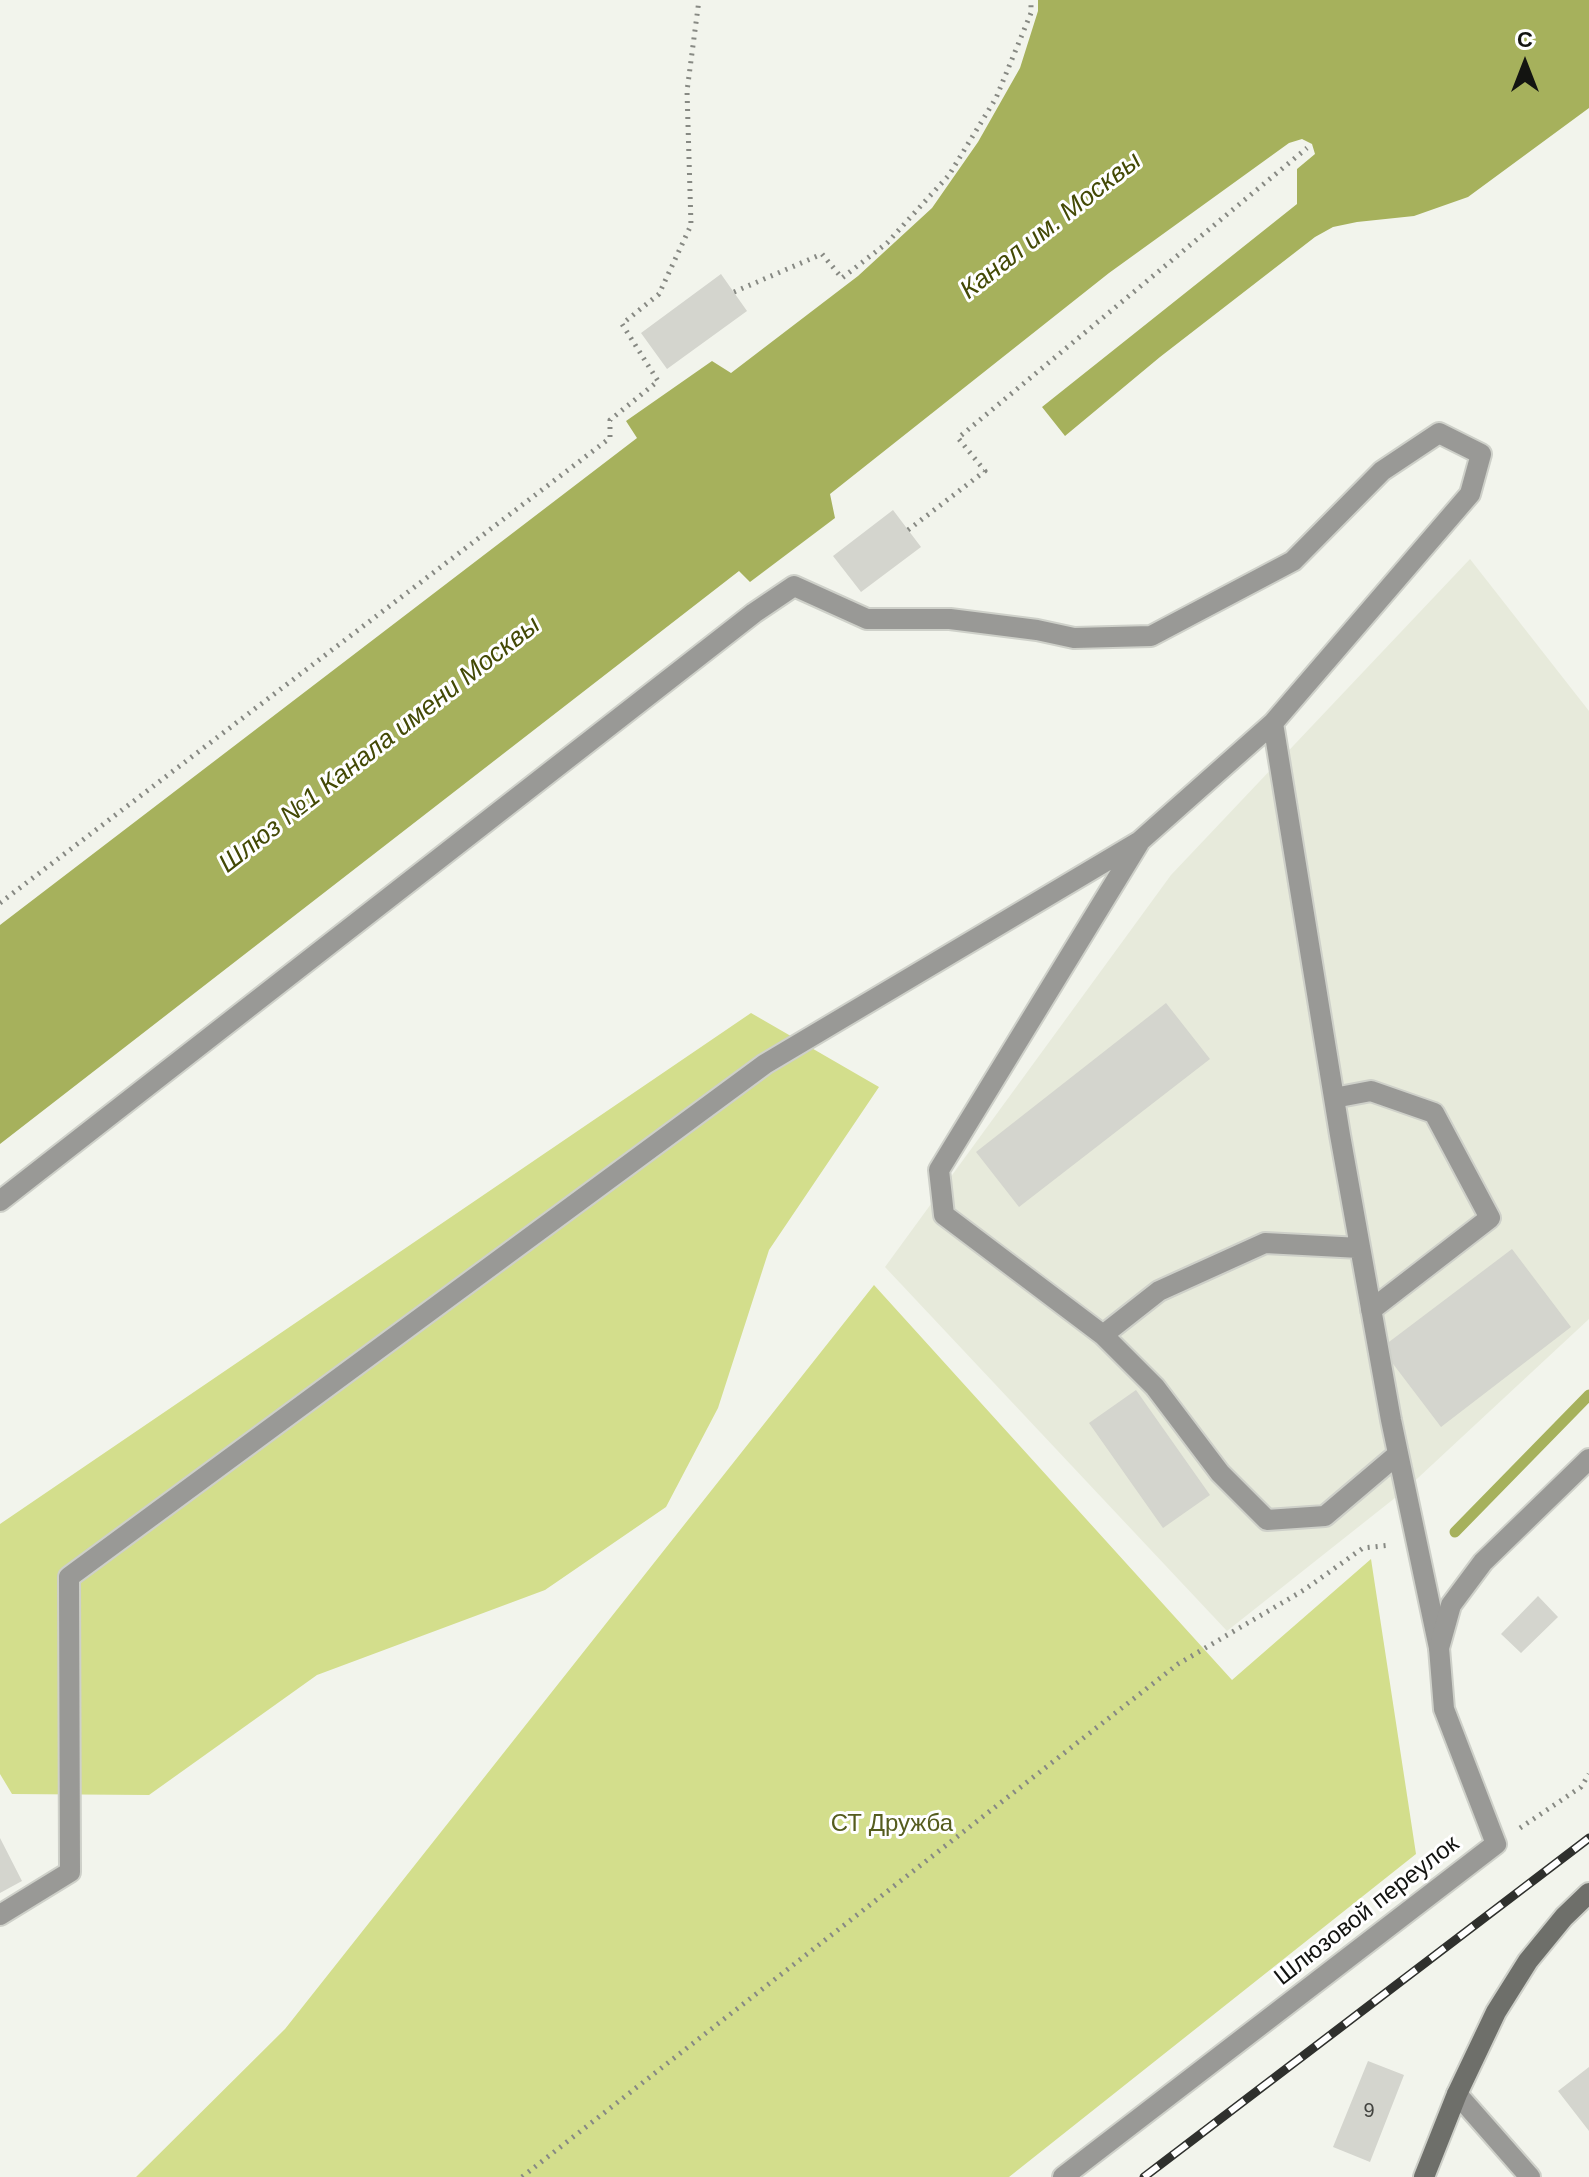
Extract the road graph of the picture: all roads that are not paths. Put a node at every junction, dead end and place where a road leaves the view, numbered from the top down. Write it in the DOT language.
graph roads {
  1 [pos="1273,723"];
  2 [pos="1140,841"];
  3 [pos="1334,1098"];
  4 [pos="0,1201"];
  5 [pos="1360,1248"];
  6 [pos="1371,1310"];
  7 [pos="1103,1335"];
  8 [pos="1398,1454"];
  9 [pos="1589,1459"];
  10 [pos="1439,1648"];
  11 [pos="1589,1893"];
  12 [pos="0,1915"];
  13 [pos="1457,2094"];
  14 [pos="1063,2177"];
  15 [pos="1424,2177"];
  16 [pos="1530,2177"];
  1 -- 2 [label="street"];
  1 -- 3 [label="street"];
  1 -- 4 [label="street"];
  2 -- 7 [label="street"];
  2 -- 12 [label="street"];
  3 -- 5 [label="street"];
  3 -- 6 [label="street"];
  5 -- 6 [label="street"];
  5 -- 7 [label="street"];
  6 -- 8 [label="street"];
  7 -- 8 [label="street"];
  8 -- 10 [label="street"];
  9 -- 10 [label="street, Шлюзовой переулок"];
  10 -- 14 [label="street, Шлюзовой переулок"];
  11 -- 13 [label="main road"];
  13 -- 15 [label="main road"];
  13 -- 16 [label="street"];
}
